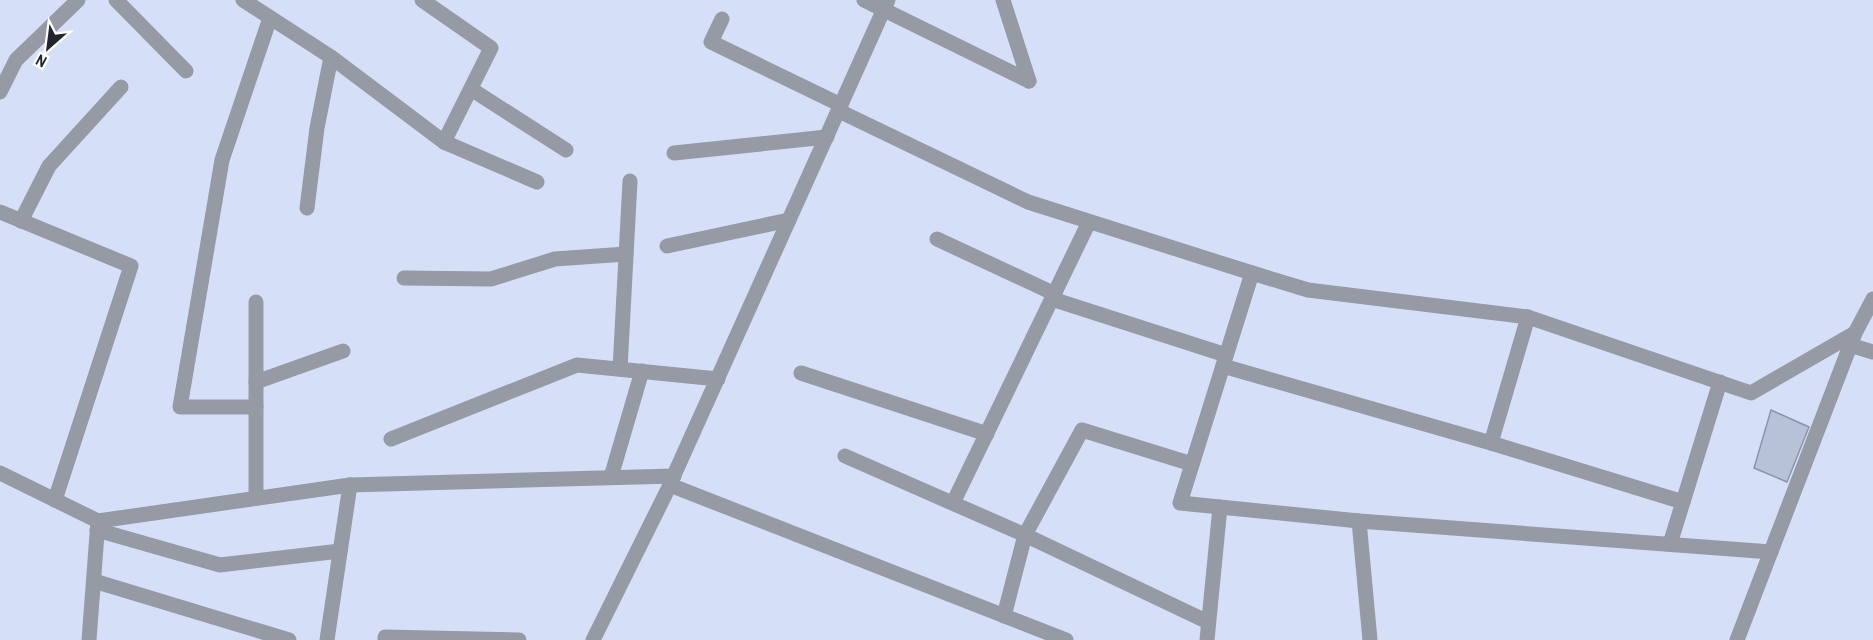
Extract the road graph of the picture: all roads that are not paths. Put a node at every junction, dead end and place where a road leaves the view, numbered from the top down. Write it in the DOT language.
graph roads {
  1 [pos="78,0"];
  2 [pos="116,0"];
  3 [pos="243,0"];
  4 [pos="422,0"];
  5 [pos="864,0"];
  6 [pos="1003,0"];
  7 [pos="886,5"];
  8 [pos="270,18"];
  9 [pos="722,19"];
  10 [pos="331,57"];
  11 [pos="186,71"];
  12 [pos="121,87"];
  13 [pos="471,89"];
  14 [pos="0,92"];
  15 [pos="840,108"];
  16 [pos="827,137"];
  17 [pos="444,142"];
  18 [pos="566,150"];
  19 [pos="674,153"];
  20 [pos="630,181"];
  21 [pos="537,182"];
  22 [pos="307,208"];
  23 [pos="0,212"];
  24 [pos="789,220"];
  25 [pos="21,221"];
  26 [pos="1089,222"];
  27 [pos="937,240"];
  28 [pos="667,246"];
  29 [pos="626,254"];
  30 [pos="1252,273"];
  31 [pos="404,278"];
  32 [pos="1053,296"];
  33 [pos="1873,299"];
  34 [pos="256,302"];
  35 [pos="1528,317"];
  36 [pos="1853,339"];
  37 [pos="343,351"];
  38 [pos="1873,352"];
  39 [pos="1224,361"];
  40 [pos="620,369"];
  41 [pos="642,371"];
  42 [pos="801,373"];
  43 [pos="718,379"];
  44 [pos="256,382"];
  45 [pos="1720,382"];
  46 [pos="256,407"];
  47 [pos="987,434"];
  48 [pos="391,439"];
  49 [pos="1491,443"];
  50 [pos="845,456"];
  51 [pos="1192,464"];
  52 [pos="0,472"];
  53 [pos="611,477"];
  54 [pos="672,480"];
  55 [pos="350,485"];
  56 [pos="256,498"];
  57 [pos="55,500"];
  58 [pos="1683,502"];
  59 [pos="953,503"];
  60 [pos="1220,507"];
  61 [pos="1359,521"];
  62 [pos="98,526"];
  63 [pos="1025,535"];
  64 [pos="1670,544"];
  65 [pos="340,551"];
  66 [pos="1771,552"];
  67 [pos="94,581"];
  68 [pos="1004,616"];
  69 [pos="1208,622"];
  70 [pos="89,640"];
  71 [pos="289,640"];
  72 [pos="327,640"];
  73 [pos="385,640"];
  74 [pos="490,640"];
  75 [pos="519,640"];
  76 [pos="593,640"];
  77 [pos="1066,640"];
  78 [pos="1207,640"];
  79 [pos="1370,640"];
  80 [pos="1737,640"];
  1 -- 14 [label="street"];
  2 -- 11 [label="street"];
  3 -- 8 [label="street"];
  4 -- 13 [label="street"];
  5 -- 7 [label="street"];
  6 -- 7 [label="street"];
  7 -- 15 [label="street"];
  8 -- 10 [label="street"];
  8 -- 46 [label="street"];
  9 -- 15 [label="street"];
  10 -- 17 [label="street"];
  10 -- 22 [label="street"];
  12 -- 25 [label="street"];
  13 -- 17 [label="street"];
  13 -- 18 [label="street"];
  15 -- 16 [label="street"];
  15 -- 26 [label="street"];
  16 -- 19 [label="street"];
  16 -- 24 [label="street"];
  17 -- 21 [label="street"];
  20 -- 29 [label="street"];
  23 -- 25 [label="street"];
  24 -- 28 [label="street"];
  24 -- 43 [label="street"];
  25 -- 57 [label="street"];
  26 -- 30 [label="street"];
  26 -- 32 [label="street"];
  27 -- 32 [label="street"];
  29 -- 31 [label="street"];
  29 -- 40 [label="street"];
  30 -- 35 [label="street"];
  30 -- 39 [label="street"];
  32 -- 39 [label="street"];
  32 -- 47 [label="street"];
  33 -- 36 [label="street"];
  34 -- 44 [label="street"];
  35 -- 45 [label="street"];
  35 -- 49 [label="street"];
  36 -- 38 [label="street"];
  36 -- 45 [label="street"];
  36 -- 66 [label="street"];
  37 -- 44 [label="street"];
  39 -- 49 [label="street"];
  39 -- 51 [label="street"];
  40 -- 41 [label="street"];
  40 -- 48 [label="street"];
  41 -- 43 [label="street"];
  41 -- 53 [label="street"];
  42 -- 47 [label="street"];
  43 -- 54 [label="street"];
  44 -- 46 [label="street"];
  45 -- 58 [label="street"];
  46 -- 56 [label="street"];
  47 -- 59 [label="street"];
  49 -- 58 [label="street"];
  50 -- 59 [label="street"];
  51 -- 60 [label="street"];
  51 -- 63 [label="street"];
  52 -- 57 [label="street"];
  53 -- 54 [label="street"];
  53 -- 55 [label="street"];
  54 -- 68 [label="street"];
  54 -- 76 [label="street"];
  55 -- 56 [label="street"];
  55 -- 65 [label="street"];
  56 -- 62 [label="street"];
  57 -- 62 [label="street"];
  58 -- 64 [label="street"];
  59 -- 63 [label="street"];
  60 -- 61 [label="street"];
  60 -- 69 [label="street"];
  61 -- 64 [label="street"];
  61 -- 79 [label="street"];
  62 -- 65 [label="street"];
  62 -- 67 [label="street"];
  63 -- 68 [label="street"];
  63 -- 69 [label="street"];
  64 -- 66 [label="street"];
  65 -- 72 [label="street"];
  66 -- 80 [label="street"];
  67 -- 70 [label="street"];
  67 -- 71 [label="street"];
  68 -- 77 [label="street"];
  69 -- 78 [label="street"];
  73 -- 74 [label="street"];
  74 -- 75 [label="street"];
}
